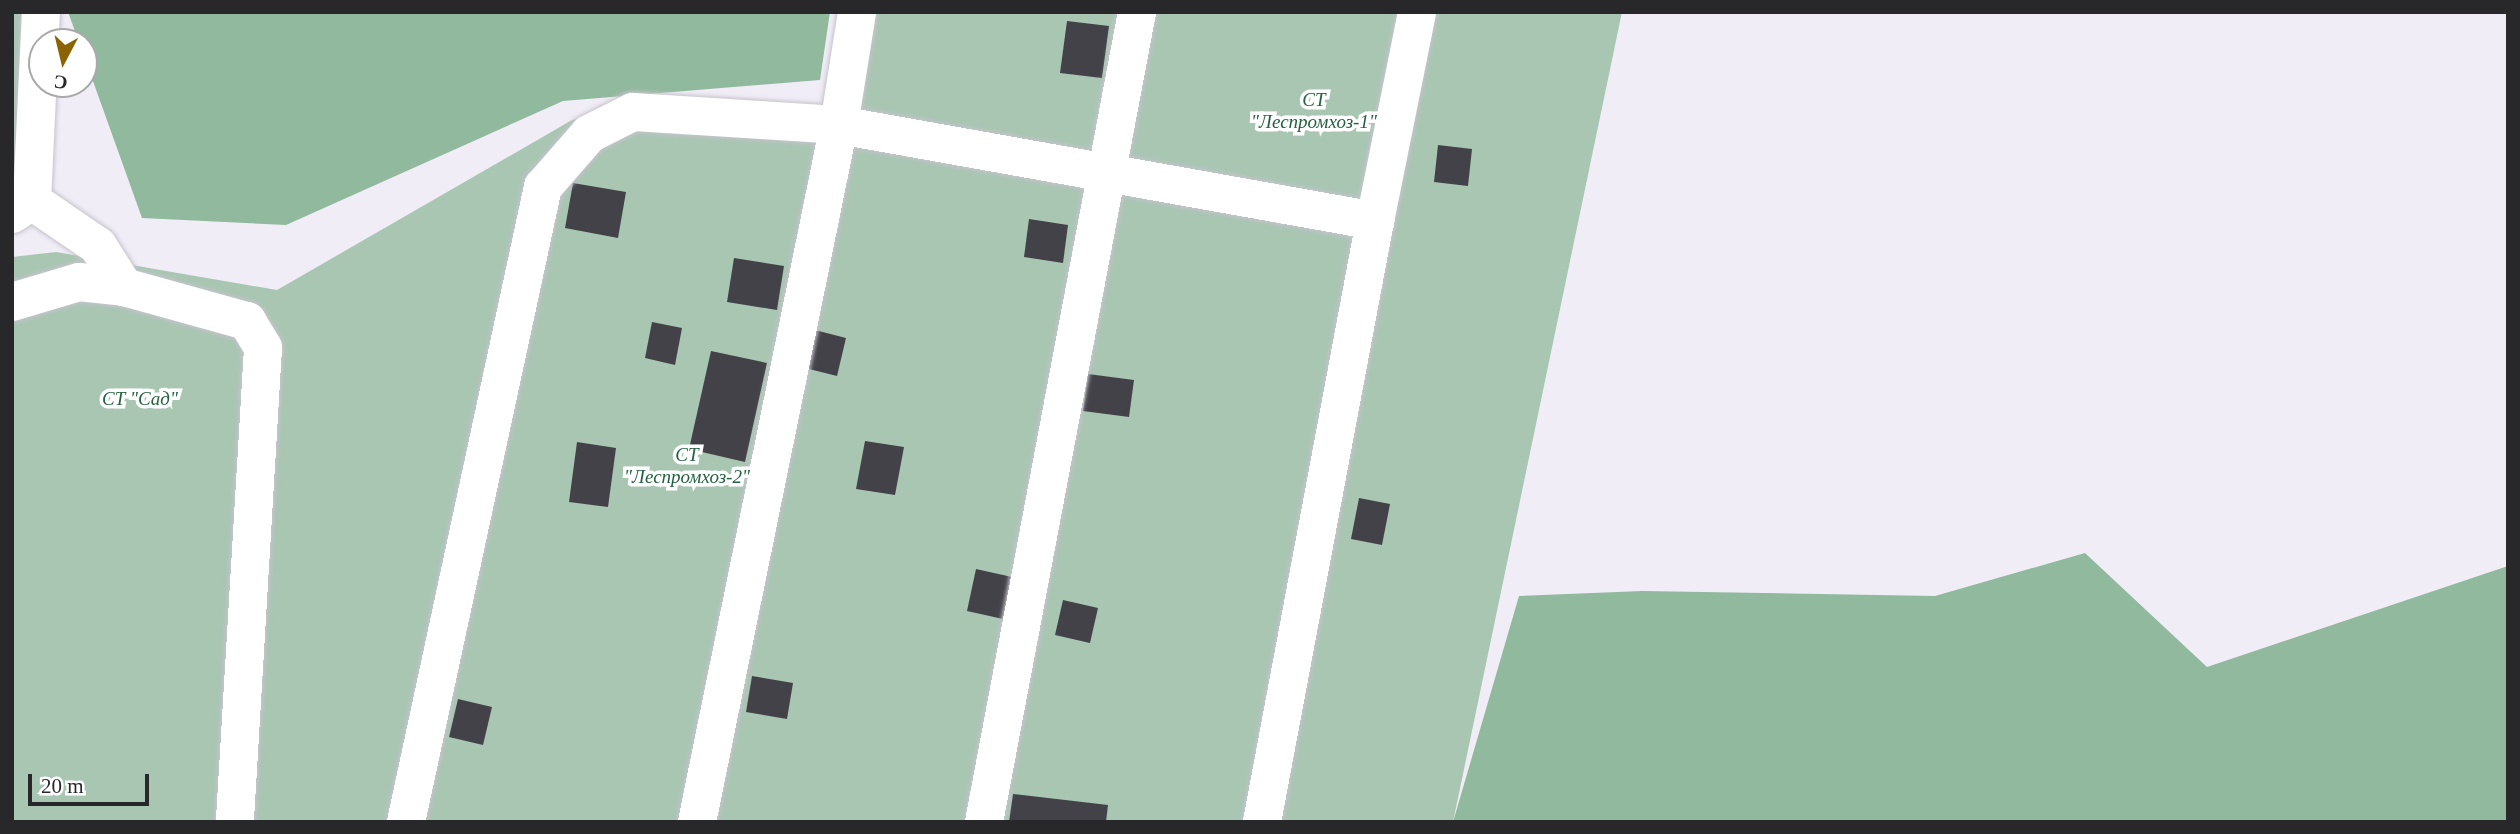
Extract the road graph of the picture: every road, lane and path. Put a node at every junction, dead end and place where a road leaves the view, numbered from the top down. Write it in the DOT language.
graph roads {
  1 [pos="41,12"];
  2 [pos="857,12"];
  3 [pos="1137,12"];
  4 [pos="1417,12"];
  5 [pos="839,125"];
  6 [pos="1104,174"];
  7 [pos="22,208"];
  8 [pos="1375,221"];
  9 [pos="124,287"];
  10 [pos="12,302"];
  11 [pos="235,822"];
  12 [pos="406,822"];
  13 [pos="697,822"];
  14 [pos="984,822"];
  15 [pos="1262,822"];
  1 -- 7 [label="street"];
  2 -- 5 [label="street"];
  3 -- 6 [label="street"];
  4 -- 8 [label="street"];
  5 -- 6 [label="street"];
  5 -- 12 [label="street"];
  5 -- 13 [label="street"];
  6 -- 8 [label="street"];
  6 -- 14 [label="street"];
  7 -- 9 [label="street"];
  8 -- 15 [label="street"];
  9 -- 10 [label="street"];
  9 -- 11 [label="street"];
}
